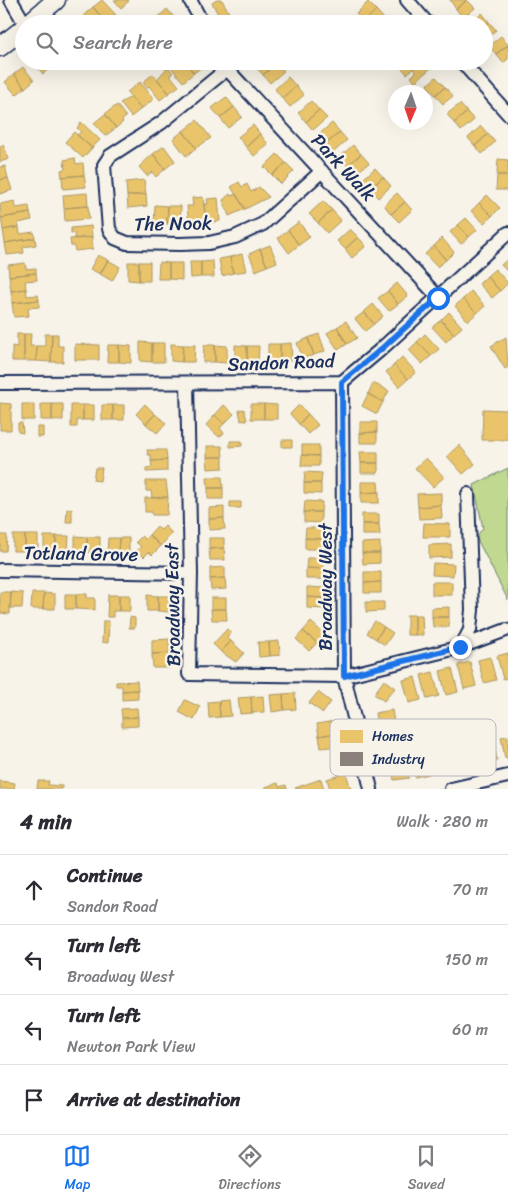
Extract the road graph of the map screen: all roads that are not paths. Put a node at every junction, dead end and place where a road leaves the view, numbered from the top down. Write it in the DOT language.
graph roads {
  1 [pos="11,0"];
  2 [pos="56,0"];
  3 [pos="190,0"];
  4 [pos="407,0"];
  5 [pos="21,15"];
  6 [pos="38,15"];
  7 [pos="198,15"];
  8 [pos="420,15"];
  9 [pos="15,35"];
  10 [pos="0,47"];
  11 [pos="220,70"];
  12 [pos="231,70"];
  13 [pos="469,70"];
  14 [pos="508,114"];
  15 [pos="322,171"];
  16 [pos="508,233"];
  17 [pos="438,298"];
  18 [pos="342,382"];
  19 [pos="0,383"];
  20 [pos="187,383"];
  21 [pos="468,494"];
  22 [pos="0,570"];
  23 [pos="191,573"];
  24 [pos="506,630"];
  25 [pos="460,647"];
  26 [pos="344,676"];
  27 [pos="354,719"];
  28 [pos="368,776"];
  29 [pos="508,776"];
  30 [pos="486,785"];
  31 [pos="371,789"];
  32 [pos="450,789"];
  1 -- 5 [label="street"];
  2 -- 6 [label="street"];
  3 -- 7 [label="street"];
  4 -- 8 [label="street"];
  9 -- 10 [label="street"];
  11 -- 15 [label="street, The Nook"];
  12 -- 15 [label="street, Park Walk"];
  13 -- 14 [label="street"];
  15 -- 17 [label="street, Park Walk"];
  16 -- 17 [label="street, Sandon Road"];
  17 -- 18 [label="street, Sandon Road"];
  18 -- 20 [label="street, Sandon Road"];
  18 -- 26 [label="street, Broadway West"];
  19 -- 20 [label="street, Sandon Road"];
  20 -- 23 [label="street, Broadway East"];
  21 -- 25 [label="street"];
  22 -- 23 [label="street, Totland Grove"];
  23 -- 26 [label="street, Broadway East"];
  24 -- 25 [label="street"];
  25 -- 26 [label="street"];
  26 -- 27 [label="street, Broadway West"];
  28 -- 31 [label="street, Broadway West"];
  29 -- 30 [label="street"];
  30 -- 32 [label="street"];
}
